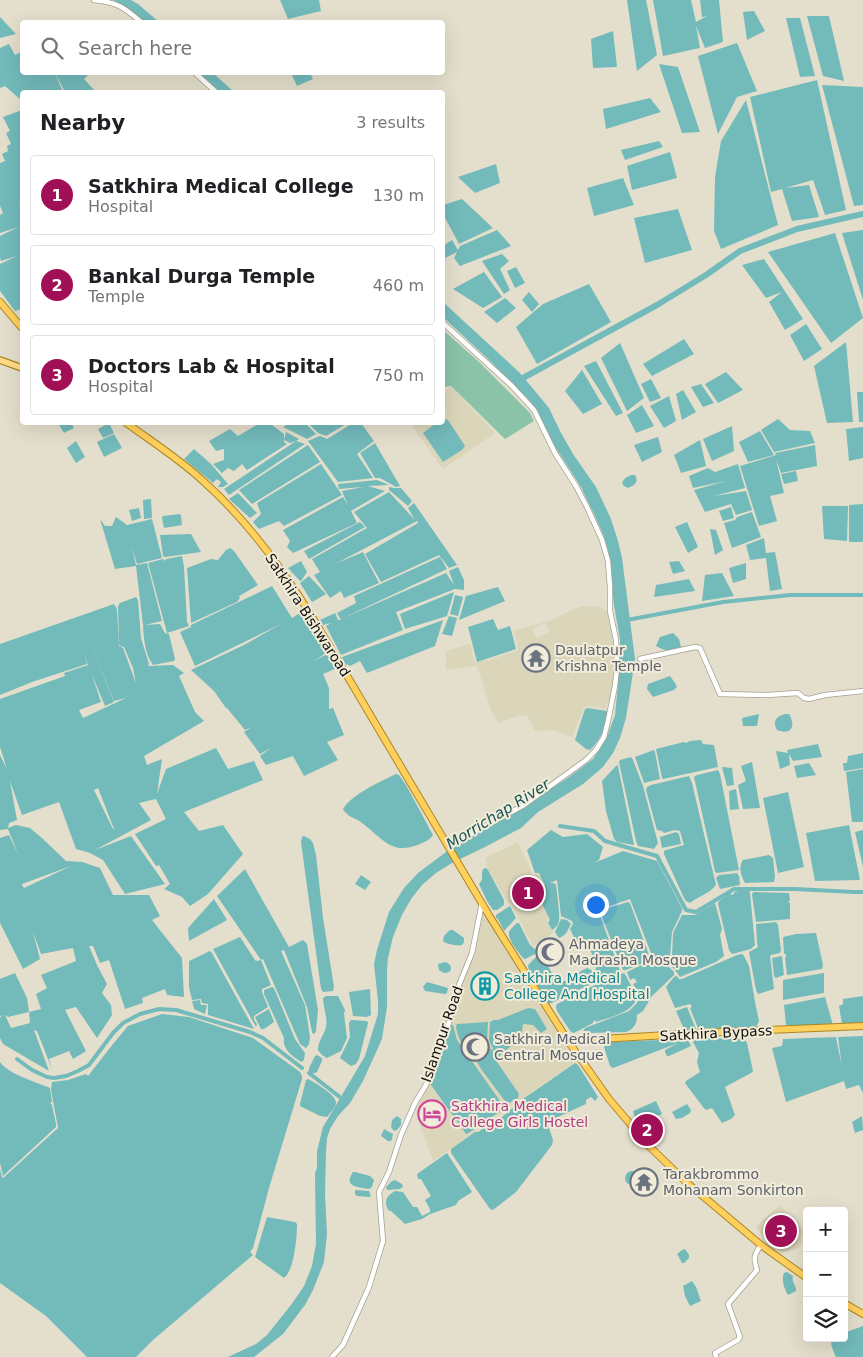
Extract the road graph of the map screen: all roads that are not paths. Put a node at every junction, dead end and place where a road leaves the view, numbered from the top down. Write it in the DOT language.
graph roads {
  1 [pos="94,0"];
  2 [pos="138,20"];
  3 [pos="197,75"];
  4 [pos="214,90"];
  5 [pos="0,302"];
  6 [pos="445,325"];
  7 [pos="20,326"];
  8 [pos="0,360"];
  9 [pos="20,367"];
  10 [pos="129,425"];
  11 [pos="640,659"];
  12 [pos="863,691"];
  13 [pos="446,844"];
  14 [pos="482,903"];
  15 [pos="863,1026"];
  16 [pos="568,1041"];
  17 [pos="761,1245"];
  18 [pos="803,1275"];
  19 [pos="848,1305"];
  20 [pos="863,1314"];
  21 [pos="332,1357"];
  22 [pos="716,1357"];
  1 -- 2 [label="street"];
  3 -- 4 [label="street"];
  5 -- 7 [label="highway"];
  6 -- 13 [label="street"];
  8 -- 9 [label="main road"];
  10 -- 13 [label="highway, Satkhira Bishwaroad"];
  11 -- 12 [label="street"];
  13 -- 14 [label="highway, Satkhira Bishwaroad"];
  14 -- 16 [label="highway, Satkhira Bishwaroad"];
  14 -- 21 [label="street, Islampur Road"];
  15 -- 16 [label="highway, Satkhira Bypass"];
  16 -- 17 [label="highway, Satkhira Bishwaroad"];
  17 -- 18 [label="highway, Satkhira Bishwaroad"];
  17 -- 22 [label="street"];
  19 -- 20 [label="highway"];
}
